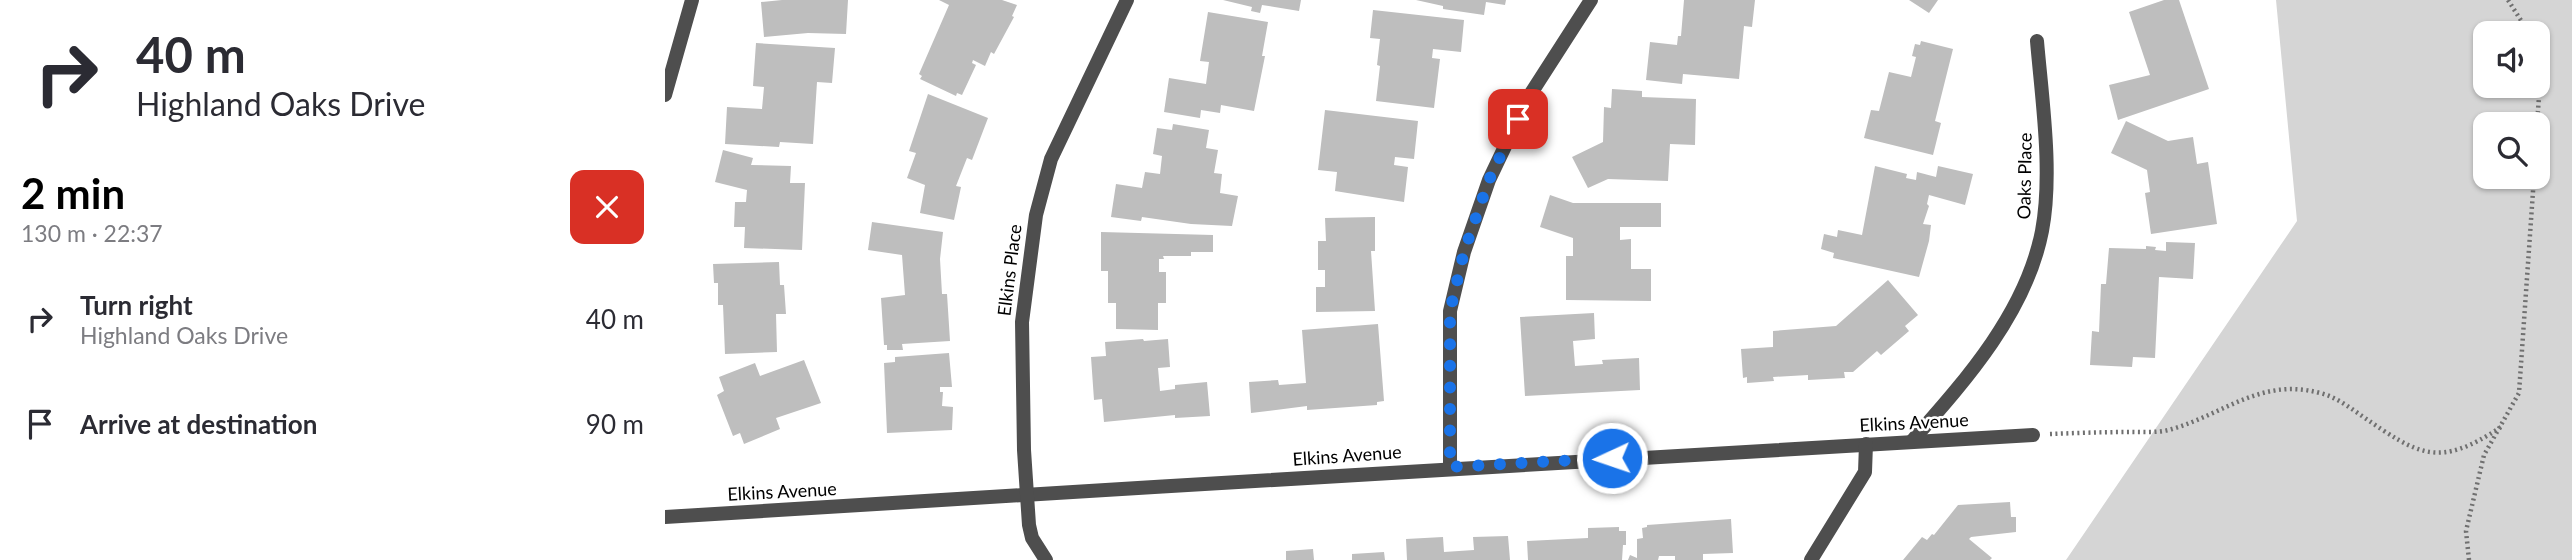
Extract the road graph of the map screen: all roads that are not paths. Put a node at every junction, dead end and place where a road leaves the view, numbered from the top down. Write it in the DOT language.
graph roads {
  1 [pos="692,0"];
  2 [pos="1127,0"];
  3 [pos="1591,0"];
  4 [pos="2037,41"];
  5 [pos="665,95"];
  6 [pos="2033,435"];
  7 [pos="1912,441"];
  8 [pos="1866,444"];
  9 [pos="1450,467"];
  10 [pos="1027,496"];
  11 [pos="665,517"];
  12 [pos="1046,560"];
  13 [pos="1811,560"];
  1 -- 5 [label="street"];
  2 -- 10 [label="street, Elkins Place"];
  3 -- 9 [label="street"];
  4 -- 7 [label="street, Oaks Place"];
  6 -- 7 [label="street, Elkins Avenue"];
  7 -- 8 [label="street, Elkins Avenue"];
  8 -- 9 [label="street, Elkins Avenue"];
  8 -- 13 [label="street"];
  9 -- 10 [label="street, Elkins Avenue"];
  10 -- 11 [label="street, Elkins Avenue"];
  10 -- 12 [label="street, Elkins Place"];
}
